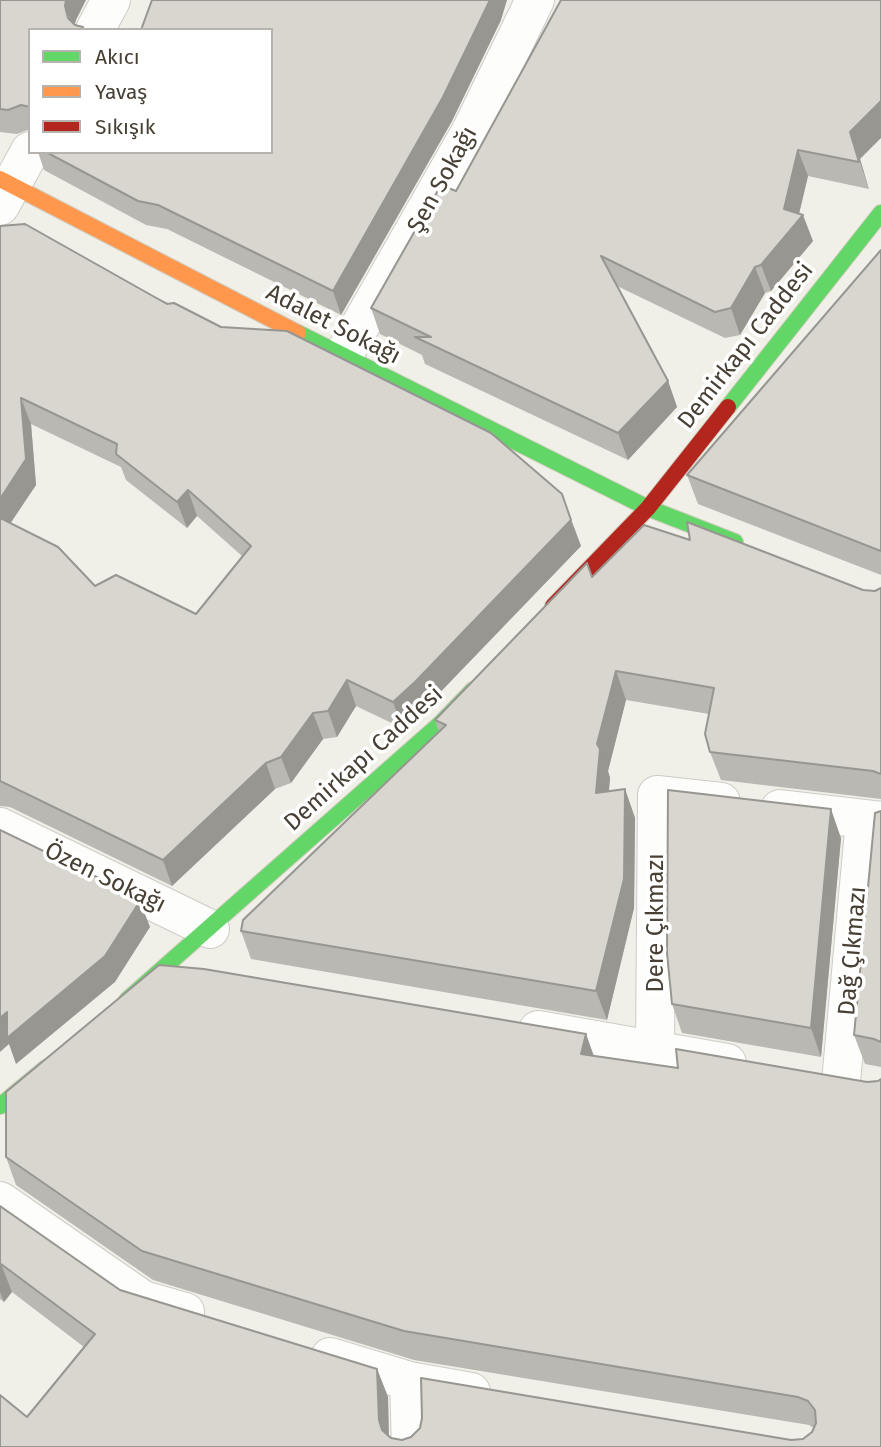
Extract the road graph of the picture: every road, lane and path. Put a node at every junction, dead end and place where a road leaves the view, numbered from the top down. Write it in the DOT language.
graph roads {
  1 [pos="111,0"];
  2 [pos="535,0"];
  3 [pos="96,28"];
  4 [pos="28,154"];
  5 [pos="4,190"];
  6 [pos="880,215"];
  7 [pos="343,356"];
  8 [pos="648,508"];
  9 [pos="751,548"];
  10 [pos="544,616"];
  11 [pos="487,675"];
  12 [pos="873,820"];
  13 [pos="0,827"];
  14 [pos="210,929"];
  15 [pos="167,967"];
  16 [pos="207,974"];
  17 [pos="115,1010"];
  18 [pos="506,1025"];
  19 [pos="655,1051"];
  20 [pos="62,1054"];
  21 [pos="761,1068"];
  22 [pos="801,1075"];
  23 [pos="841,1082"];
  24 [pos="881,1089"];
  25 [pos="0,1106"];
  26 [pos="0,1201"];
  27 [pos="223,1324"];
  28 [pos="303,1349"];
  29 [pos="409,1381"];
  30 [pos="505,1397"];
  31 [pos="411,1447"];
  1 -- 3 [label="street"];
  2 -- 7 [label="street, Şen Sokağı"];
  4 -- 5 [label="street"];
  5 -- 7 [label="street, Adalet Sokağı"];
  6 -- 8 [label="street, Demirkapı Caddesi"];
  7 -- 8 [label="street, Adalet Sokağı"];
  8 -- 9 [label="street, Adalet Sokağı"];
  8 -- 10 [label="street, Demirkapı Caddesi"];
  11 -- 14 [label="street, Demirkapı Caddesi"];
  12 -- 19 [label="street, Dere Çıkmazı"];
  12 -- 23 [label="street, Dağ Çıkmazı"];
  13 -- 14 [label="street, Özen Sokağı"];
  14 -- 15 [label="street, Demirkapı Caddesi"];
  15 -- 16 [label="street"];
  15 -- 17 [label="street, Demirkapı Caddesi"];
  18 -- 19 [label="street"];
  19 -- 21 [label="street"];
  20 -- 25 [label="street"];
  22 -- 23 [label="street"];
  23 -- 24 [label="street"];
  26 -- 27 [label="street"];
  28 -- 29 [label="street"];
  29 -- 30 [label="street"];
  29 -- 31 [label="street"];
}
